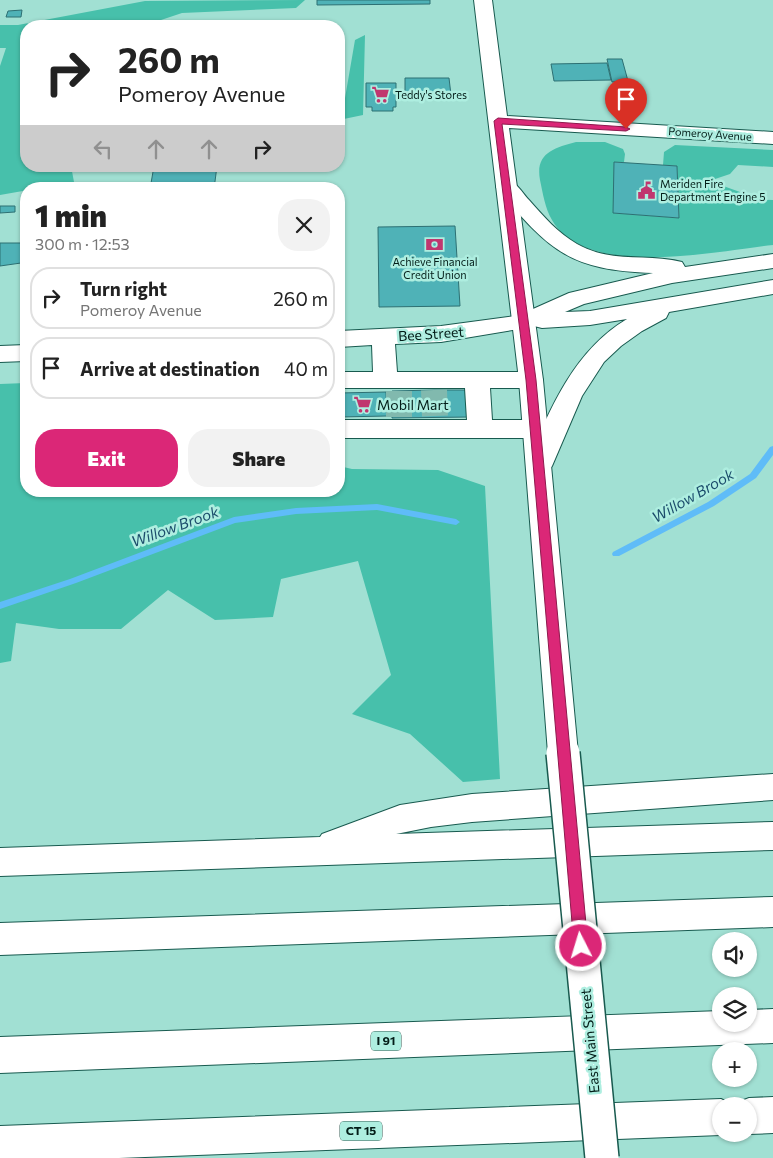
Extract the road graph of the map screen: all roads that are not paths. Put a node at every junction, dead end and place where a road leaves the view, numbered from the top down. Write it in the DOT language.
graph roads {
  1 [pos="483,0"];
  2 [pos="498,121"];
  3 [pos="773,138"];
  4 [pos="506,187"];
  5 [pos="773,261"];
  6 [pos="728,267"];
  7 [pos="773,287"];
  8 [pos="687,301"];
  9 [pos="523,322"];
  10 [pos="384,337"];
  11 [pos="345,339"];
  12 [pos="0,354"];
  13 [pos="20,354"];
  14 [pos="345,380"];
  15 [pos="531,380"];
  16 [pos="477,381"];
  17 [pos="394,384"];
  18 [pos="345,429"];
  19 [pos="536,429"];
  20 [pos="480,430"];
  21 [pos="539,466"];
  22 [pos="773,787"];
  23 [pos="773,836"];
  24 [pos="315,851"];
  25 [pos="0,862"];
  26 [pos="773,912"];
  27 [pos="0,939"];
  28 [pos="773,1026"];
  29 [pos="0,1055"];
  30 [pos="773,1115"];
  31 [pos="757,1116"];
  32 [pos="712,1117"];
  33 [pos="0,1144"];
  34 [pos="602,1158"];
  1 -- 2 [label="main road, East Main Street"];
  2 -- 3 [label="main road, Pomeroy Avenue"];
  2 -- 4 [label="main road, East Main Street"];
  4 -- 6 [label="main road"];
  4 -- 9 [label="main road, East Main Street"];
  5 -- 6 [label="main road"];
  6 -- 9 [label="main road"];
  7 -- 8 [label="main road"];
  8 -- 9 [label="main road"];
  8 -- 21 [label="main road"];
  9 -- 10 [label="main road, Bee Street"];
  9 -- 15 [label="main road, East Main Street"];
  10 -- 11 [label="main road, Bee Street"];
  10 -- 17 [label="main road"];
  12 -- 13 [label="main road"];
  14 -- 17 [label="main road"];
  15 -- 16 [label="main road"];
  15 -- 19 [label="main road, East Main Street"];
  16 -- 17 [label="main road"];
  16 -- 20 [label="main road"];
  18 -- 20 [label="main road"];
  19 -- 20 [label="main road"];
  19 -- 21 [label="main road, East Main Street"];
  21 -- 34 [label="main road, East Main Street, bridge"];
  22 -- 24 [label="main road"];
  23 -- 24 [label="main road"];
  24 -- 25 [label="main road"];
  26 -- 27 [label="main road"];
  28 -- 29 [label="main road, I 91"];
  30 -- 31 [label="main road"];
  32 -- 33 [label="main road, CT 15"];
}
